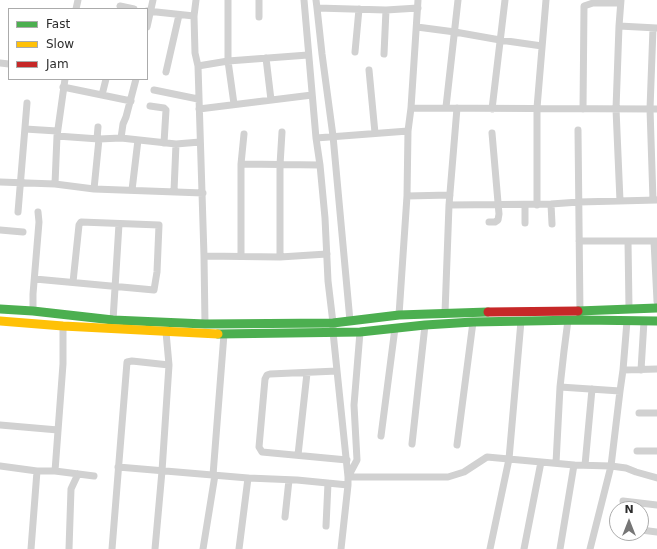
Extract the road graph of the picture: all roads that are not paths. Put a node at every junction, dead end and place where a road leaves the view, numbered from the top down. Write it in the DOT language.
graph roads {
  1 [pos="153,0"];
  2 [pos="196,0"];
  3 [pos="228,0"];
  4 [pos="259,0"];
  5 [pos="304,0"];
  6 [pos="316,0"];
  7 [pos="418,0"];
  8 [pos="458,0"];
  9 [pos="505,0"];
  10 [pos="546,0"];
  11 [pos="621,2"];
  12 [pos="120,5"];
  13 [pos="130,8"];
  14 [pos="317,8"];
  15 [pos="418,8"];
  16 [pos="358,9"];
  17 [pos="386,10"];
  18 [pos="149,12"];
  19 [pos="179,15"];
  20 [pos="194,16"];
  21 [pos="258,17"];
  22 [pos="620,26"];
  23 [pos="417,27"];
  24 [pos="655,28"];
  25 [pos="455,32"];
  26 [pos="500,40"];
  27 [pos="542,46"];
  28 [pos="355,52"];
  29 [pos="384,54"];
  30 [pos="308,55"];
  31 [pos="266,58"];
  32 [pos="228,61"];
  33 [pos="198,66"];
  34 [pos="369,70"];
  35 [pos="166,72"];
  36 [pos="106,80"];
  37 [pos="136,80"];
  38 [pos="64,83"];
  39 [pos="154,90"];
  40 [pos="102,95"];
  41 [pos="312,96"];
  42 [pos="198,99"];
  43 [pos="271,100"];
  44 [pos="130,101"];
  45 [pos="27,103"];
  46 [pos="234,104"];
  47 [pos="150,106"];
  48 [pos="446,107"];
  49 [pos="411,108"];
  50 [pos="457,108"];
  51 [pos="537,108"];
  52 [pos="199,109"];
  53 [pos="492,109"];
  54 [pos="583,109"];
  55 [pos="616,109"];
  56 [pos="653,109"];
  57 [pos="98,127"];
  58 [pos="25,129"];
  59 [pos="578,130"];
  60 [pos="408,131"];
  61 [pos="282,132"];
  62 [pos="375,133"];
  63 [pos="492,133"];
  64 [pos="57,134"];
  65 [pos="244,134"];
  66 [pos="333,136"];
  67 [pos="121,138"];
  68 [pos="316,138"];
  69 [pos="98,139"];
  70 [pos="138,140"];
  71 [pos="200,142"];
  72 [pos="164,143"];
  73 [pos="176,144"];
  74 [pos="241,164"];
  75 [pos="280,165"];
  76 [pos="320,165"];
  77 [pos="0,182"];
  78 [pos="21,183"];
  79 [pos="55,184"];
  80 [pos="94,189"];
  81 [pos="132,190"];
  82 [pos="174,191"];
  83 [pos="203,193"];
  84 [pos="450,195"];
  85 [pos="407,196"];
  86 [pos="655,200"];
  87 [pos="620,201"];
  88 [pos="579,202"];
  89 [pos="551,204"];
  90 [pos="449,205"];
  91 [pos="498,205"];
  92 [pos="525,205"];
  93 [pos="537,205"];
  94 [pos="18,212"];
  95 [pos="38,212"];
  96 [pos="490,222"];
  97 [pos="526,223"];
  98 [pos="119,224"];
  99 [pos="552,224"];
  100 [pos="0,230"];
  101 [pos="23,232"];
  102 [pos="579,241"];
  103 [pos="628,241"];
  104 [pos="656,241"];
  105 [pos="327,254"];
  106 [pos="204,256"];
  107 [pos="241,256"];
  108 [pos="280,257"];
  109 [pos="34,279"];
  110 [pos="73,282"];
  111 [pos="114,286"];
  112 [pos="657,301"];
  113 [pos="629,308"];
  114 [pos="657,308"];
  115 [pos="0,309"];
  116 [pos="33,311"];
  117 [pos="445,313"];
  118 [pos="399,315"];
  119 [pos="580,316"];
  120 [pos="113,320"];
  121 [pos="568,320"];
  122 [pos="0,321"];
  123 [pos="350,321"];
  124 [pos="521,321"];
  125 [pos="627,321"];
  126 [pos="644,321"];
  127 [pos="657,321"];
  128 [pos="473,322"];
  129 [pos="205,324"];
  130 [pos="425,325"];
  131 [pos="63,326"];
  132 [pos="333,328"];
  133 [pos="395,328"];
  134 [pos="166,332"];
  135 [pos="360,332"];
  136 [pos="224,334"];
  137 [pos="169,365"];
  138 [pos="657,369"];
  139 [pos="623,370"];
  140 [pos="641,370"];
  141 [pos="337,371"];
  142 [pos="307,373"];
  143 [pos="560,387"];
  144 [pos="592,389"];
  145 [pos="620,391"];
  146 [pos="639,413"];
  147 [pos="657,413"];
  148 [pos="0,425"];
  149 [pos="58,430"];
  150 [pos="381,436"];
  151 [pos="412,444"];
  152 [pos="457,445"];
  153 [pos="637,451"];
  154 [pos="657,451"];
  155 [pos="298,455"];
  156 [pos="509,459"];
  157 [pos="346,460"];
  158 [pos="541,462"];
  159 [pos="556,463"];
  160 [pos="574,465"];
  161 [pos="0,466"];
  162 [pos="585,466"];
  163 [pos="611,466"];
  164 [pos="118,467"];
  165 [pos="37,470"];
  166 [pos="55,471"];
  167 [pos="162,471"];
  168 [pos="78,474"];
  169 [pos="214,475"];
  170 [pos="94,476"];
  171 [pos="248,478"];
  172 [pos="657,478"];
  173 [pos="289,480"];
  174 [pos="348,481"];
  175 [pos="328,483"];
  176 [pos="285,517"];
  177 [pos="326,526"];
  178 [pos="31,549"];
  179 [pos="69,549"];
  180 [pos="112,549"];
  181 [pos="155,549"];
  182 [pos="204,549"];
  183 [pos="239,549"];
  184 [pos="342,549"];
  185 [pos="490,549"];
  186 [pos="524,549"];
  187 [pos="560,549"];
  188 [pos="590,549"];
  1 -- 18 [label="street"];
  2 -- 20 [label="street"];
  3 -- 32 [label="street"];
  4 -- 21 [label="street"];
  5 -- 30 [label="street"];
  6 -- 14 [label="street"];
  7 -- 15 [label="street"];
  8 -- 25 [label="street"];
  9 -- 26 [label="street"];
  10 -- 27 [label="street"];
  11 -- 22 [label="street"];
  11 -- 54 [label="street"];
  12 -- 13 [label="street"];
  14 -- 16 [label="street"];
  14 -- 66 [label="street"];
  15 -- 17 [label="street"];
  15 -- 23 [label="street"];
  16 -- 17 [label="street"];
  16 -- 28 [label="street"];
  17 -- 29 [label="street"];
  18 -- 19 [label="street"];
  19 -- 20 [label="street"];
  19 -- 35 [label="street"];
  20 -- 33 [label="street"];
  22 -- 24 [label="street"];
  22 -- 55 [label="street"];
  23 -- 25 [label="street"];
  23 -- 49 [label="street"];
  24 -- 56 [label="street"];
  25 -- 26 [label="street"];
  25 -- 48 [label="street"];
  26 -- 27 [label="street"];
  26 -- 53 [label="street"];
  27 -- 51 [label="street"];
  30 -- 31 [label="street"];
  30 -- 41 [label="street"];
  31 -- 32 [label="street"];
  31 -- 43 [label="street"];
  32 -- 33 [label="street"];
  32 -- 46 [label="street"];
  33 -- 42 [label="street"];
  34 -- 62 [label="street"];
  36 -- 40 [label="street"];
  37 -- 44 [label="street"];
  38 -- 40 [label="street"];
  38 -- 64 [label="street"];
  39 -- 42 [label="street"];
  40 -- 44 [label="street"];
  41 -- 43 [label="street"];
  41 -- 68 [label="street"];
  42 -- 52 [label="street"];
  43 -- 46 [label="street"];
  44 -- 67 [label="street"];
  45 -- 58 [label="street"];
  46 -- 52 [label="street"];
  47 -- 72 [label="street"];
  48 -- 49 [label="street"];
  48 -- 50 [label="street"];
  49 -- 60 [label="street"];
  50 -- 53 [label="street"];
  50 -- 84 [label="street"];
  51 -- 53 [label="street"];
  51 -- 54 [label="street"];
  51 -- 93 [label="street"];
  52 -- 71 [label="street"];
  54 -- 55 [label="street"];
  55 -- 56 [label="street"];
  55 -- 87 [label="street"];
  56 -- 86 [label="street"];
  57 -- 69 [label="street"];
  58 -- 64 [label="street"];
  58 -- 78 [label="street"];
  59 -- 88 [label="street"];
  60 -- 62 [label="street"];
  60 -- 85 [label="street"];
  61 -- 75 [label="street"];
  62 -- 66 [label="street"];
  63 -- 91 [label="street"];
  64 -- 69 [label="street"];
  64 -- 79 [label="street"];
  65 -- 74 [label="street"];
  66 -- 68 [label="street"];
  66 -- 123 [label="street"];
  67 -- 69 [label="street"];
  67 -- 70 [label="street"];
  68 -- 76 [label="street"];
  69 -- 80 [label="street"];
  70 -- 72 [label="street"];
  70 -- 81 [label="street"];
  71 -- 73 [label="street"];
  71 -- 83 [label="street"];
  72 -- 73 [label="street"];
  73 -- 82 [label="street"];
  74 -- 75 [label="street"];
  74 -- 107 [label="street"];
  75 -- 76 [label="street"];
  75 -- 108 [label="street"];
  76 -- 105 [label="street"];
  77 -- 78 [label="street"];
  78 -- 79 [label="street"];
  78 -- 94 [label="street"];
  79 -- 80 [label="street"];
  80 -- 81 [label="street"];
  81 -- 82 [label="street"];
  82 -- 83 [label="street"];
  83 -- 106 [label="street"];
  84 -- 85 [label="street"];
  84 -- 90 [label="street"];
  85 -- 118 [label="street"];
  86 -- 87 [label="street"];
  87 -- 88 [label="street"];
  88 -- 89 [label="street"];
  88 -- 102 [label="street"];
  89 -- 93 [label="street"];
  89 -- 99 [label="street"];
  90 -- 91 [label="street"];
  90 -- 117 [label="street"];
  91 -- 92 [label="street"];
  91 -- 96 [label="street"];
  92 -- 93 [label="street"];
  92 -- 97 [label="street"];
  95 -- 109 [label="street"];
  98 -- 110 [label="street"];
  98 -- 111 [label="street"];
  98 -- 111 [label="street"];
  100 -- 101 [label="street"];
  102 -- 103 [label="street"];
  102 -- 119 [label="street"];
  103 -- 104 [label="street"];
  103 -- 113 [label="street"];
  104 -- 112 [label="street"];
  105 -- 108 [label="street"];
  105 -- 132 [label="street"];
  106 -- 107 [label="street"];
  106 -- 129 [label="street"];
  107 -- 108 [label="street"];
  109 -- 110 [label="street"];
  109 -- 116 [label="street"];
  110 -- 111 [label="street"];
  111 -- 120 [label="street"];
  113 -- 114 [label="street"];
  113 -- 119 [label="street"];
  115 -- 116 [label="street"];
  116 -- 120 [label="street"];
  117 -- 118 [label="street"];
  117 -- 119 [label="street"];
  118 -- 123 [label="street"];
  119 -- 121 [label="street"];
  119 -- 125 [label="street"];
  120 -- 129 [label="street"];
  121 -- 124 [label="street"];
  121 -- 143 [label="street"];
  122 -- 131 [label="street"];
  123 -- 132 [label="street"];
  124 -- 128 [label="street"];
  124 -- 156 [label="street"];
  125 -- 126 [label="street"];
  125 -- 139 [label="street"];
  126 -- 127 [label="street"];
  126 -- 140 [label="street"];
  128 -- 130 [label="street"];
  128 -- 152 [label="street"];
  129 -- 132 [label="street"];
  130 -- 133 [label="street"];
  130 -- 151 [label="street"];
  131 -- 134 [label="street"];
  131 -- 149 [label="street"];
  132 -- 135 [label="street"];
  132 -- 136 [label="street"];
  132 -- 141 [label="street"];
  133 -- 135 [label="street"];
  133 -- 150 [label="street"];
  134 -- 136 [label="street"];
  134 -- 137 [label="street"];
  135 -- 174 [label="street"];
  136 -- 169 [label="street"];
  137 -- 164 [label="street"];
  137 -- 167 [label="street"];
  138 -- 140 [label="street"];
  139 -- 140 [label="street"];
  139 -- 145 [label="street"];
  141 -- 142 [label="street"];
  141 -- 157 [label="street"];
  142 -- 155 [label="street"];
  142 -- 155 [label="street"];
  143 -- 144 [label="street"];
  143 -- 159 [label="street"];
  144 -- 145 [label="street"];
  144 -- 162 [label="street"];
  145 -- 163 [label="street"];
  146 -- 147 [label="street"];
  148 -- 149 [label="street"];
  149 -- 166 [label="street"];
  153 -- 154 [label="street"];
  155 -- 157 [label="street"];
  156 -- 158 [label="street"];
  156 -- 174 [label="street"];
  156 -- 185 [label="street"];
  157 -- 174 [label="street"];
  158 -- 159 [label="street"];
  158 -- 186 [label="street"];
  159 -- 160 [label="street"];
  160 -- 162 [label="street"];
  160 -- 187 [label="street"];
  161 -- 165 [label="street"];
  162 -- 163 [label="street"];
  163 -- 172 [label="street"];
  163 -- 188 [label="street"];
  164 -- 167 [label="street"];
  164 -- 180 [label="street"];
  165 -- 166 [label="street"];
  165 -- 178 [label="street"];
  166 -- 168 [label="street"];
  167 -- 169 [label="street"];
  167 -- 181 [label="street"];
  168 -- 170 [label="street"];
  168 -- 179 [label="street"];
  169 -- 171 [label="street"];
  169 -- 182 [label="street"];
  171 -- 173 [label="street"];
  171 -- 183 [label="street"];
  173 -- 175 [label="street"];
  173 -- 176 [label="street"];
  174 -- 175 [label="street"];
  174 -- 184 [label="street"];
  175 -- 177 [label="street"];
}
